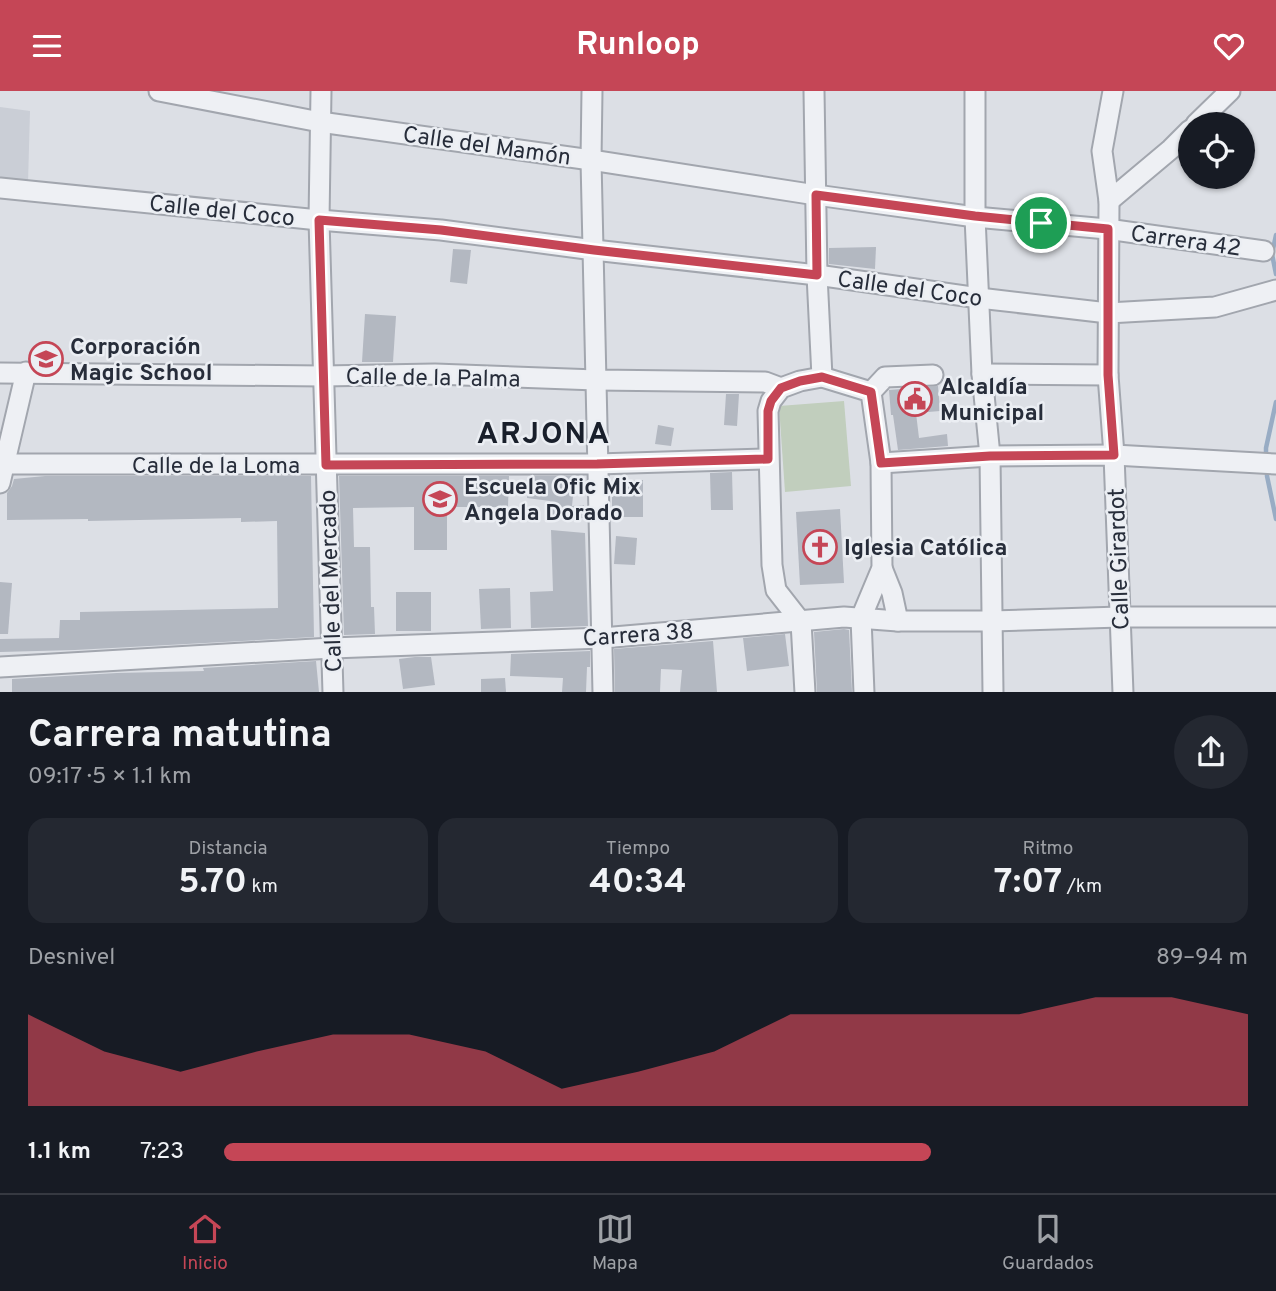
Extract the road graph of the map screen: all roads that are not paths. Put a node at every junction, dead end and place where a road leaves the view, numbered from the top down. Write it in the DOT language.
graph roads {
  1 [pos="159,91"];
  2 [pos="321,91"];
  3 [pos="592,91"];
  4 [pos="814,91"];
  5 [pos="975,91"];
  6 [pos="1114,91"];
  7 [pos="1230,91"];
  8 [pos="1208,112"];
  9 [pos="320,122"];
  10 [pos="1178,142"];
  11 [pos="591,160"];
  12 [pos="0,188"];
  13 [pos="816,195"];
  14 [pos="1109,201"];
  15 [pos="975,216"];
  16 [pos="319,220"];
  17 [pos="1108,229"];
  18 [pos="594,250"];
  19 [pos="1264,251"];
  20 [pos="817,275"];
  21 [pos="1275,291"];
  22 [pos="979,298"];
  23 [pos="1108,313"];
  24 [pos="26,372"];
  25 [pos="0,373"];
  26 [pos="982,374"];
  27 [pos="933,375"];
  28 [pos="1108,375"];
  29 [pos="323,376"];
  30 [pos="822,377"];
  31 [pos="596,380"];
  32 [pos="781,388"];
  33 [pos="871,392"];
  34 [pos="1114,455"];
  35 [pos="990,456"];
  36 [pos="768,459"];
  37 [pos="881,463"];
  38 [pos="1270,463"];
  39 [pos="597,464"];
  40 [pos="326,465"];
  41 [pos="2,470"];
  42 [pos="882,568"];
  43 [pos="776,590"];
  44 [pos="1120,617"];
  45 [pos="1276,617"];
  46 [pos="861,618"];
  47 [pos="898,621"];
  48 [pos="991,621"];
  49 [pos="801,622"];
  50 [pos="758,625"];
  51 [pos="602,638"];
  52 [pos="332,649"];
  53 [pos="0,667"];
  54 [pos="333,692"];
  55 [pos="603,692"];
  56 [pos="805,692"];
  57 [pos="864,692"];
  58 [pos="993,692"];
  59 [pos="1123,692"];
  1 -- 9 [label="street, Calle del Mamón"];
  2 -- 9 [label="street, Calle del Mercado"];
  3 -- 11 [label="street"];
  4 -- 13 [label="street"];
  5 -- 15 [label="street"];
  6 -- 14 [label="street, Calle Girardot"];
  7 -- 8 [label="street"];
  9 -- 11 [label="street, Calle del Mamón"];
  9 -- 16 [label="street, Calle del Mercado"];
  10 -- 14 [label="street"];
  11 -- 13 [label="street, Calle del Mamón"];
  11 -- 18 [label="street"];
  12 -- 16 [label="street, Calle del Coco"];
  13 -- 15 [label="street, Carrera 42"];
  13 -- 20 [label="street"];
  14 -- 17 [label="street, Calle Girardot"];
  15 -- 17 [label="street, Carrera 42"];
  15 -- 22 [label="street"];
  16 -- 18 [label="street, Calle del Coco"];
  16 -- 29 [label="street, Calle del Mercado"];
  17 -- 19 [label="street, Carrera 42"];
  17 -- 23 [label="street, Calle Girardot"];
  18 -- 20 [label="street, Calle del Coco"];
  18 -- 31 [label="street"];
  20 -- 22 [label="street, Calle del Coco"];
  20 -- 30 [label="street"];
  21 -- 23 [label="street, Calle del Coco"];
  22 -- 23 [label="street, Calle del Coco"];
  22 -- 26 [label="street"];
  23 -- 28 [label="street, Calle Girardot"];
  24 -- 25 [label="street, Calle de la Palma"];
  24 -- 29 [label="street, Calle de la Palma"];
  24 -- 41 [label="street"];
  26 -- 28 [label="street"];
  26 -- 35 [label="street"];
  27 -- 33 [label="street"];
  28 -- 34 [label="street, Calle Girardot"];
  29 -- 31 [label="street, Calle de la Palma"];
  29 -- 40 [label="street, Calle del Mercado"];
  30 -- 32 [label="street"];
  30 -- 33 [label="street"];
  31 -- 32 [label="street, Calle de la Palma"];
  31 -- 39 [label="street"];
  32 -- 36 [label="street"];
  33 -- 37 [label="street"];
  34 -- 35 [label="street"];
  34 -- 38 [label="street"];
  34 -- 44 [label="street, Calle Girardot"];
  35 -- 37 [label="street"];
  35 -- 48 [label="street"];
  36 -- 39 [label="street, Calle de la Loma"];
  36 -- 43 [label="street"];
  37 -- 42 [label="street"];
  39 -- 40 [label="street, Calle de la Loma"];
  39 -- 51 [label="street"];
  40 -- 41 [label="street, Calle de la Loma"];
  40 -- 52 [label="street, Calle del Mercado"];
  42 -- 46 [label="street"];
  42 -- 47 [label="street"];
  43 -- 49 [label="street"];
  43 -- 50 [label="street"];
  44 -- 45 [label="street, Carrera 38"];
  44 -- 48 [label="street, Carrera 38"];
  44 -- 59 [label="street, Calle Girardot"];
  46 -- 47 [label="street, Carrera 38"];
  46 -- 49 [label="street, Carrera 38"];
  46 -- 57 [label="street"];
  47 -- 48 [label="street, Carrera 38"];
  48 -- 58 [label="street"];
  49 -- 50 [label="street, Carrera 38"];
  49 -- 56 [label="street"];
  50 -- 51 [label="street, Carrera 38"];
  51 -- 52 [label="street, Carrera 38"];
  51 -- 55 [label="street"];
  52 -- 53 [label="street, Carrera 38"];
  52 -- 54 [label="street, Calle del Mercado"];
}
